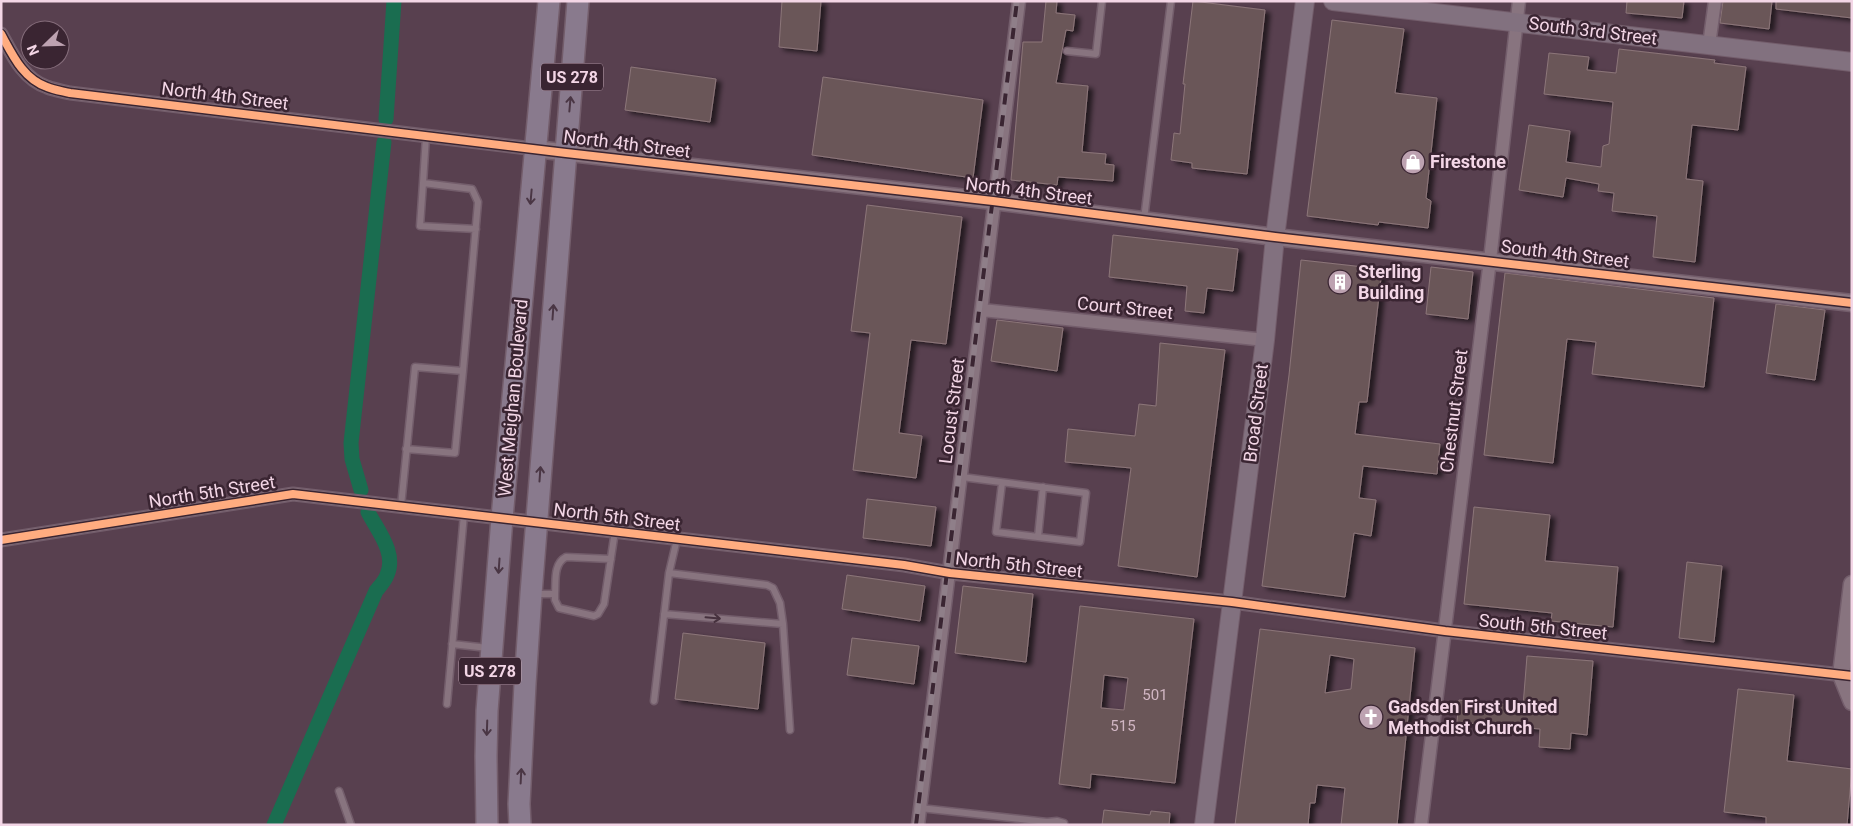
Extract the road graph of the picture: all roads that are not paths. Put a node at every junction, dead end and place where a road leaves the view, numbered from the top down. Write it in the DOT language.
graph roads {
  1 [pos="549,1"];
  2 [pos="578,1"];
  3 [pos="1019,1"];
  4 [pos="1102,1"];
  5 [pos="1171,1"];
  6 [pos="1305,1"];
  7 [pos="1334,1"];
  8 [pos="1519,1"];
  9 [pos="1715,1"];
  10 [pos="1385,4"];
  11 [pos="1516,22"];
  12 [pos="1,34"];
  13 [pos="1709,45"];
  14 [pos="1067,51"];
  15 [pos="1852,62"];
  16 [pos="426,136"];
  17 [pos="535,149"];
  18 [pos="566,153"];
  19 [pos="423,183"];
  20 [pos="995,202"];
  21 [pos="1144,220"];
  22 [pos="476,229"];
  23 [pos="1275,236"];
  24 [pos="1490,260"];
  25 [pos="1852,303"];
  26 [pos="982,310"];
  27 [pos="1265,340"];
  28 [pos="463,371"];
  29 [pos="406,449"];
  30 [pos="962,477"];
  31 [pos="1002,483"];
  32 [pos="1043,487"];
  33 [pos="401,506"];
  34 [pos="464,513"];
  35 [pos="502,518"];
  36 [pos="536,522"];
  37 [pos="615,531"];
  38 [pos="1038,537"];
  39 [pos="677,539"];
  40 [pos="1,540"];
  41 [pos="611,559"];
  42 [pos="669,573"];
  43 [pos="950,573"];
  44 [pos="1852,584"];
  45 [pos="531,594"];
  46 [pos="555,594"];
  47 [pos="1232,602"];
  48 [pos="664,614"];
  49 [pos="783,624"];
  50 [pos="1445,631"];
  51 [pos="452,644"];
  52 [pos="492,648"];
  53 [pos="1846,675"];
  54 [pos="654,701"];
  55 [pos="1852,702"];
  56 [pos="447,704"];
  57 [pos="790,730"];
  58 [pos="339,791"];
  59 [pos="920,808"];
  60 [pos="351,825"];
  61 [pos="487,825"];
  62 [pos="520,825"];
  63 [pos="918,825"];
  64 [pos="1063,825"];
  65 [pos="1204,825"];
  66 [pos="1421,825"];
  1 -- 17 [label="highway, West Meighan Boulevard / US 278"];
  18 -- 2 [label="highway, West Meighan Boulevard / US 278, one-way"];
  3 -- 20 [label="street, Locust Street"];
  4 -- 14 [label="lane"];
  5 -- 21 [label="lane"];
  6 -- 23 [label="main road, Broad Street"];
  7 -- 10 [label="main road, South 3rd Street"];
  8 -- 11 [label="street, Chestnut Street"];
  9 -- 13 [label="street"];
  10 -- 11 [label="main road, South 3rd Street"];
  11 -- 13 [label="main road, South 3rd Street"];
  11 -- 24 [label="street, Chestnut Street"];
  12 -- 16 [label="street, North 4th Street"];
  13 -- 15 [label="main road, South 3rd Street"];
  16 -- 17 [label="street, North 4th Street"];
  16 -- 19 [label="lane"];
  17 -- 18 [label="street, North 4th Street"];
  17 -- 35 [label="highway, West Meighan Boulevard / US 278, one-way"];
  18 -- 20 [label="street, North 4th Street"];
  36 -- 18 [label="highway, West Meighan Boulevard / US 278, one-way"];
  19 -- 22 [label="lane"];
  19 -- 22 [label="lane"];
  20 -- 21 [label="street, North 4th Street"];
  20 -- 26 [label="street, Locust Street"];
  21 -- 23 [label="street, North 4th Street"];
  22 -- 28 [label="lane"];
  23 -- 24 [label="street, South 4th Street"];
  23 -- 27 [label="main road, Broad Street"];
  24 -- 25 [label="street, South 4th Street"];
  24 -- 50 [label="street, Chestnut Street"];
  26 -- 27 [label="street, Court Street"];
  26 -- 30 [label="street, Locust Street"];
  27 -- 47 [label="main road, Broad Street"];
  28 -- 29 [label="lane"];
  28 -- 29 [label="lane"];
  29 -- 33 [label="lane"];
  30 -- 31 [label="lane"];
  30 -- 43 [label="street, Locust Street"];
  31 -- 32 [label="lane"];
  31 -- 38 [label="lane"];
  32 -- 38 [label="lane"];
  32 -- 38 [label="lane"];
  33 -- 34 [label="street, North 5th Street"];
  33 -- 40 [label="street, North 5th Street"];
  34 -- 35 [label="street, North 5th Street"];
  34 -- 51 [label="lane"];
  35 -- 36 [label="street, North 5th Street"];
  35 -- 52 [label="highway, West Meighan Boulevard / US 278, one-way"];
  36 -- 37 [label="street, North 5th Street"];
  36 -- 45 [label="highway, West Meighan Boulevard / US 278"];
  37 -- 39 [label="street, North 5th Street"];
  37 -- 41 [label="lane"];
  39 -- 42 [label="lane"];
  39 -- 43 [label="street, North 5th Street"];
  41 -- 46 [label="lane"];
  41 -- 46 [label="lane"];
  42 -- 48 [label="lane"];
  42 -- 49 [label="lane"];
  43 -- 47 [label="street, North 5th Street"];
  43 -- 59 [label="street, Locust Street"];
  44 -- 53 [label="street"];
  45 -- 46 [label="lane"];
  62 -- 45 [label="highway, West Meighan Boulevard / US 278, one-way"];
  47 -- 50 [label="street, South 5th Street"];
  47 -- 65 [label="main road, Broad Street"];
  48 -- 49 [label="lane, one-way"];
  48 -- 54 [label="lane"];
  49 -- 57 [label="lane"];
  50 -- 53 [label="street, South 5th Street"];
  50 -- 66 [label="street, Chestnut Street"];
  51 -- 52 [label="lane"];
  51 -- 56 [label="lane"];
  52 -- 61 [label="highway, West Meighan Boulevard / US 278, one-way"];
  53 -- 55 [label="street"];
  58 -- 60 [label="lane"];
  59 -- 63 [label="street, Locust Street"];
  59 -- 64 [label="lane"];
}
